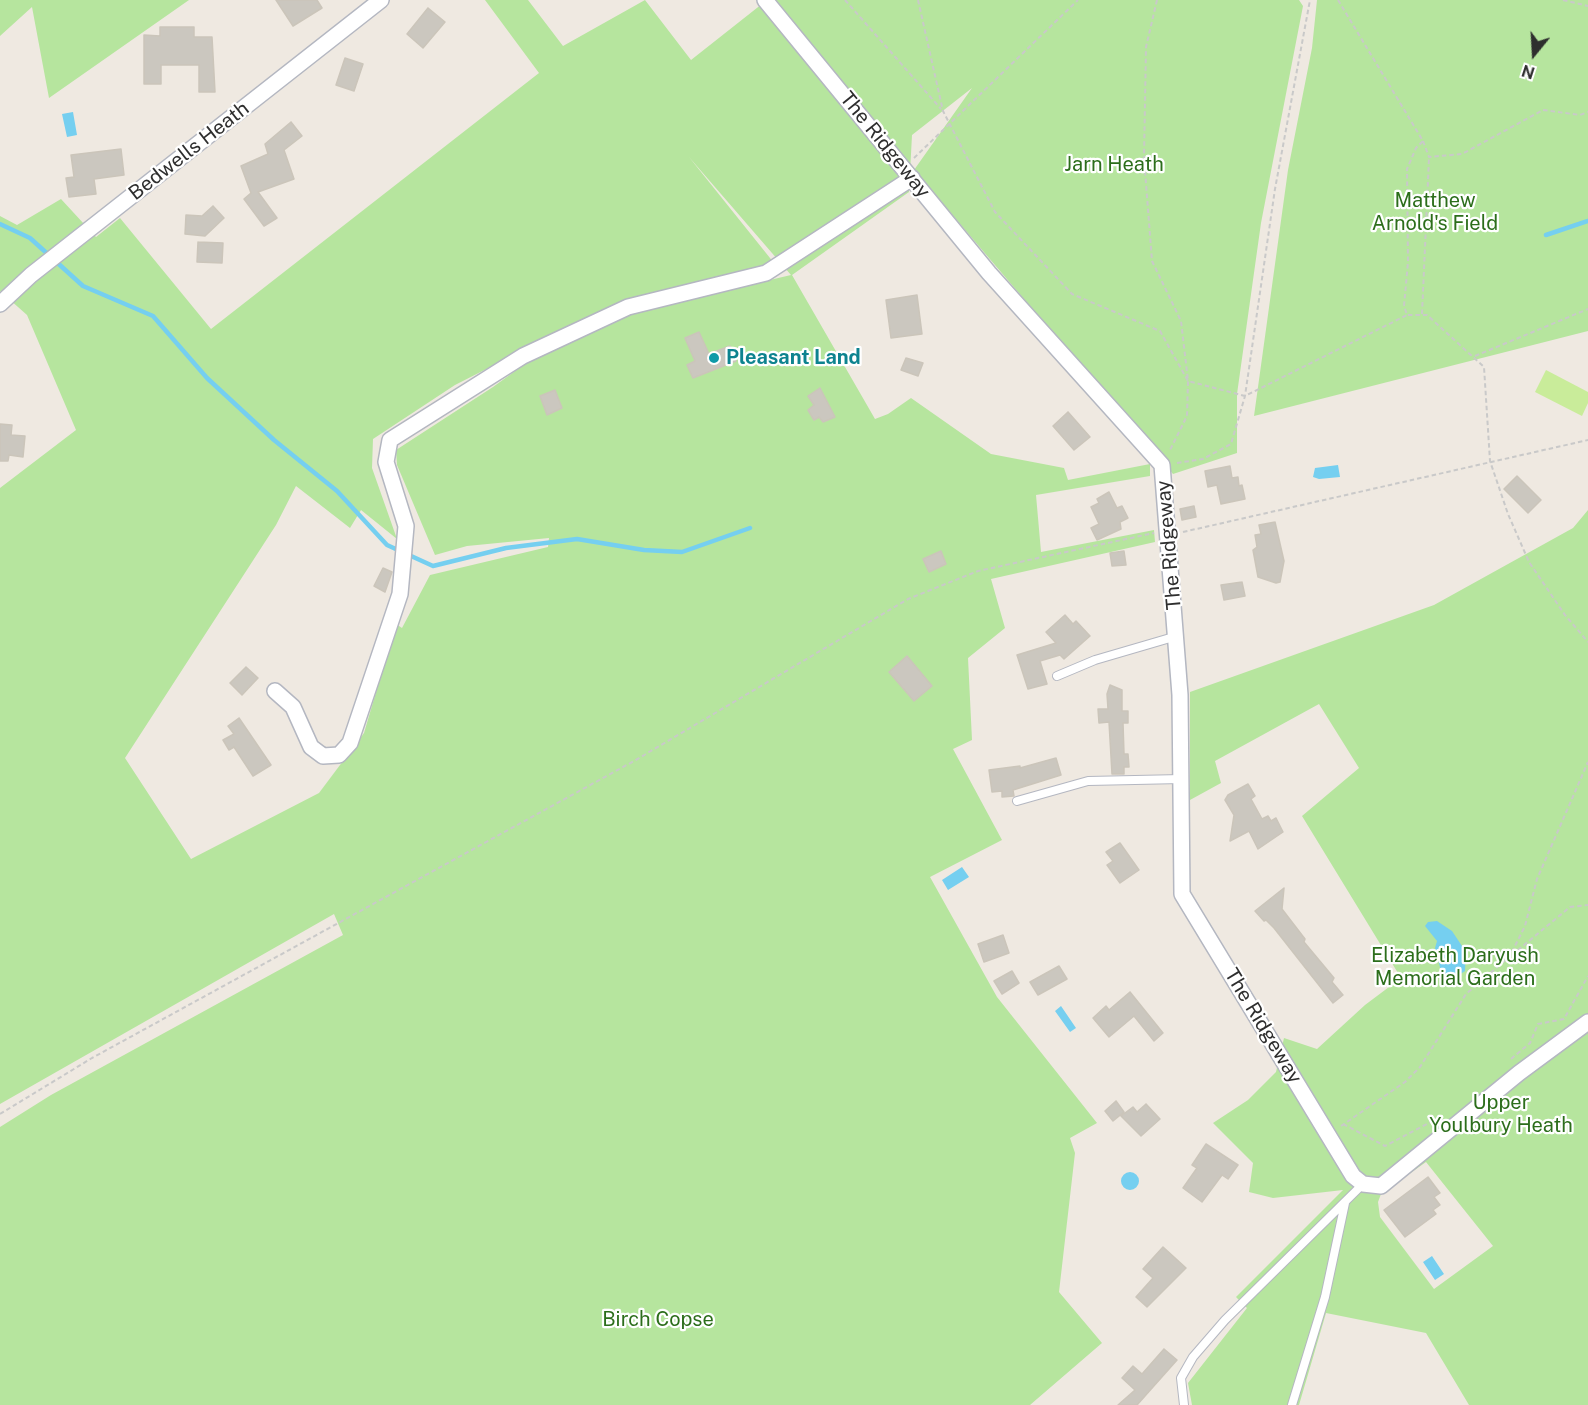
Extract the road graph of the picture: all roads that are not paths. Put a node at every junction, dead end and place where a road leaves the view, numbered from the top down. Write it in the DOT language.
graph roads {
  1 [pos="381,0"];
  2 [pos="765,0"];
  3 [pos="908,173"];
  4 [pos="0,304"];
  5 [pos="1177,636"];
  6 [pos="1057,676"];
  7 [pos="275,691"];
  8 [pos="1182,779"];
  9 [pos="1017,801"];
  10 [pos="1588,1022"];
  11 [pos="1363,1184"];
  12 [pos="1346,1202"];
  13 [pos="1184,1405"];
  14 [pos="1292,1405"];
  1 -- 4 [label="street, Bedwells Heath"];
  2 -- 3 [label="street, The Ridgeway"];
  3 -- 5 [label="street, The Ridgeway"];
  3 -- 7 [label="street"];
  5 -- 6 [label="lane"];
  5 -- 8 [label="street, The Ridgeway"];
  8 -- 9 [label="lane"];
  8 -- 11 [label="street, The Ridgeway"];
  10 -- 11 [label="street"];
  11 -- 12 [label="lane"];
  12 -- 13 [label="lane"];
  12 -- 14 [label="lane"];
}
